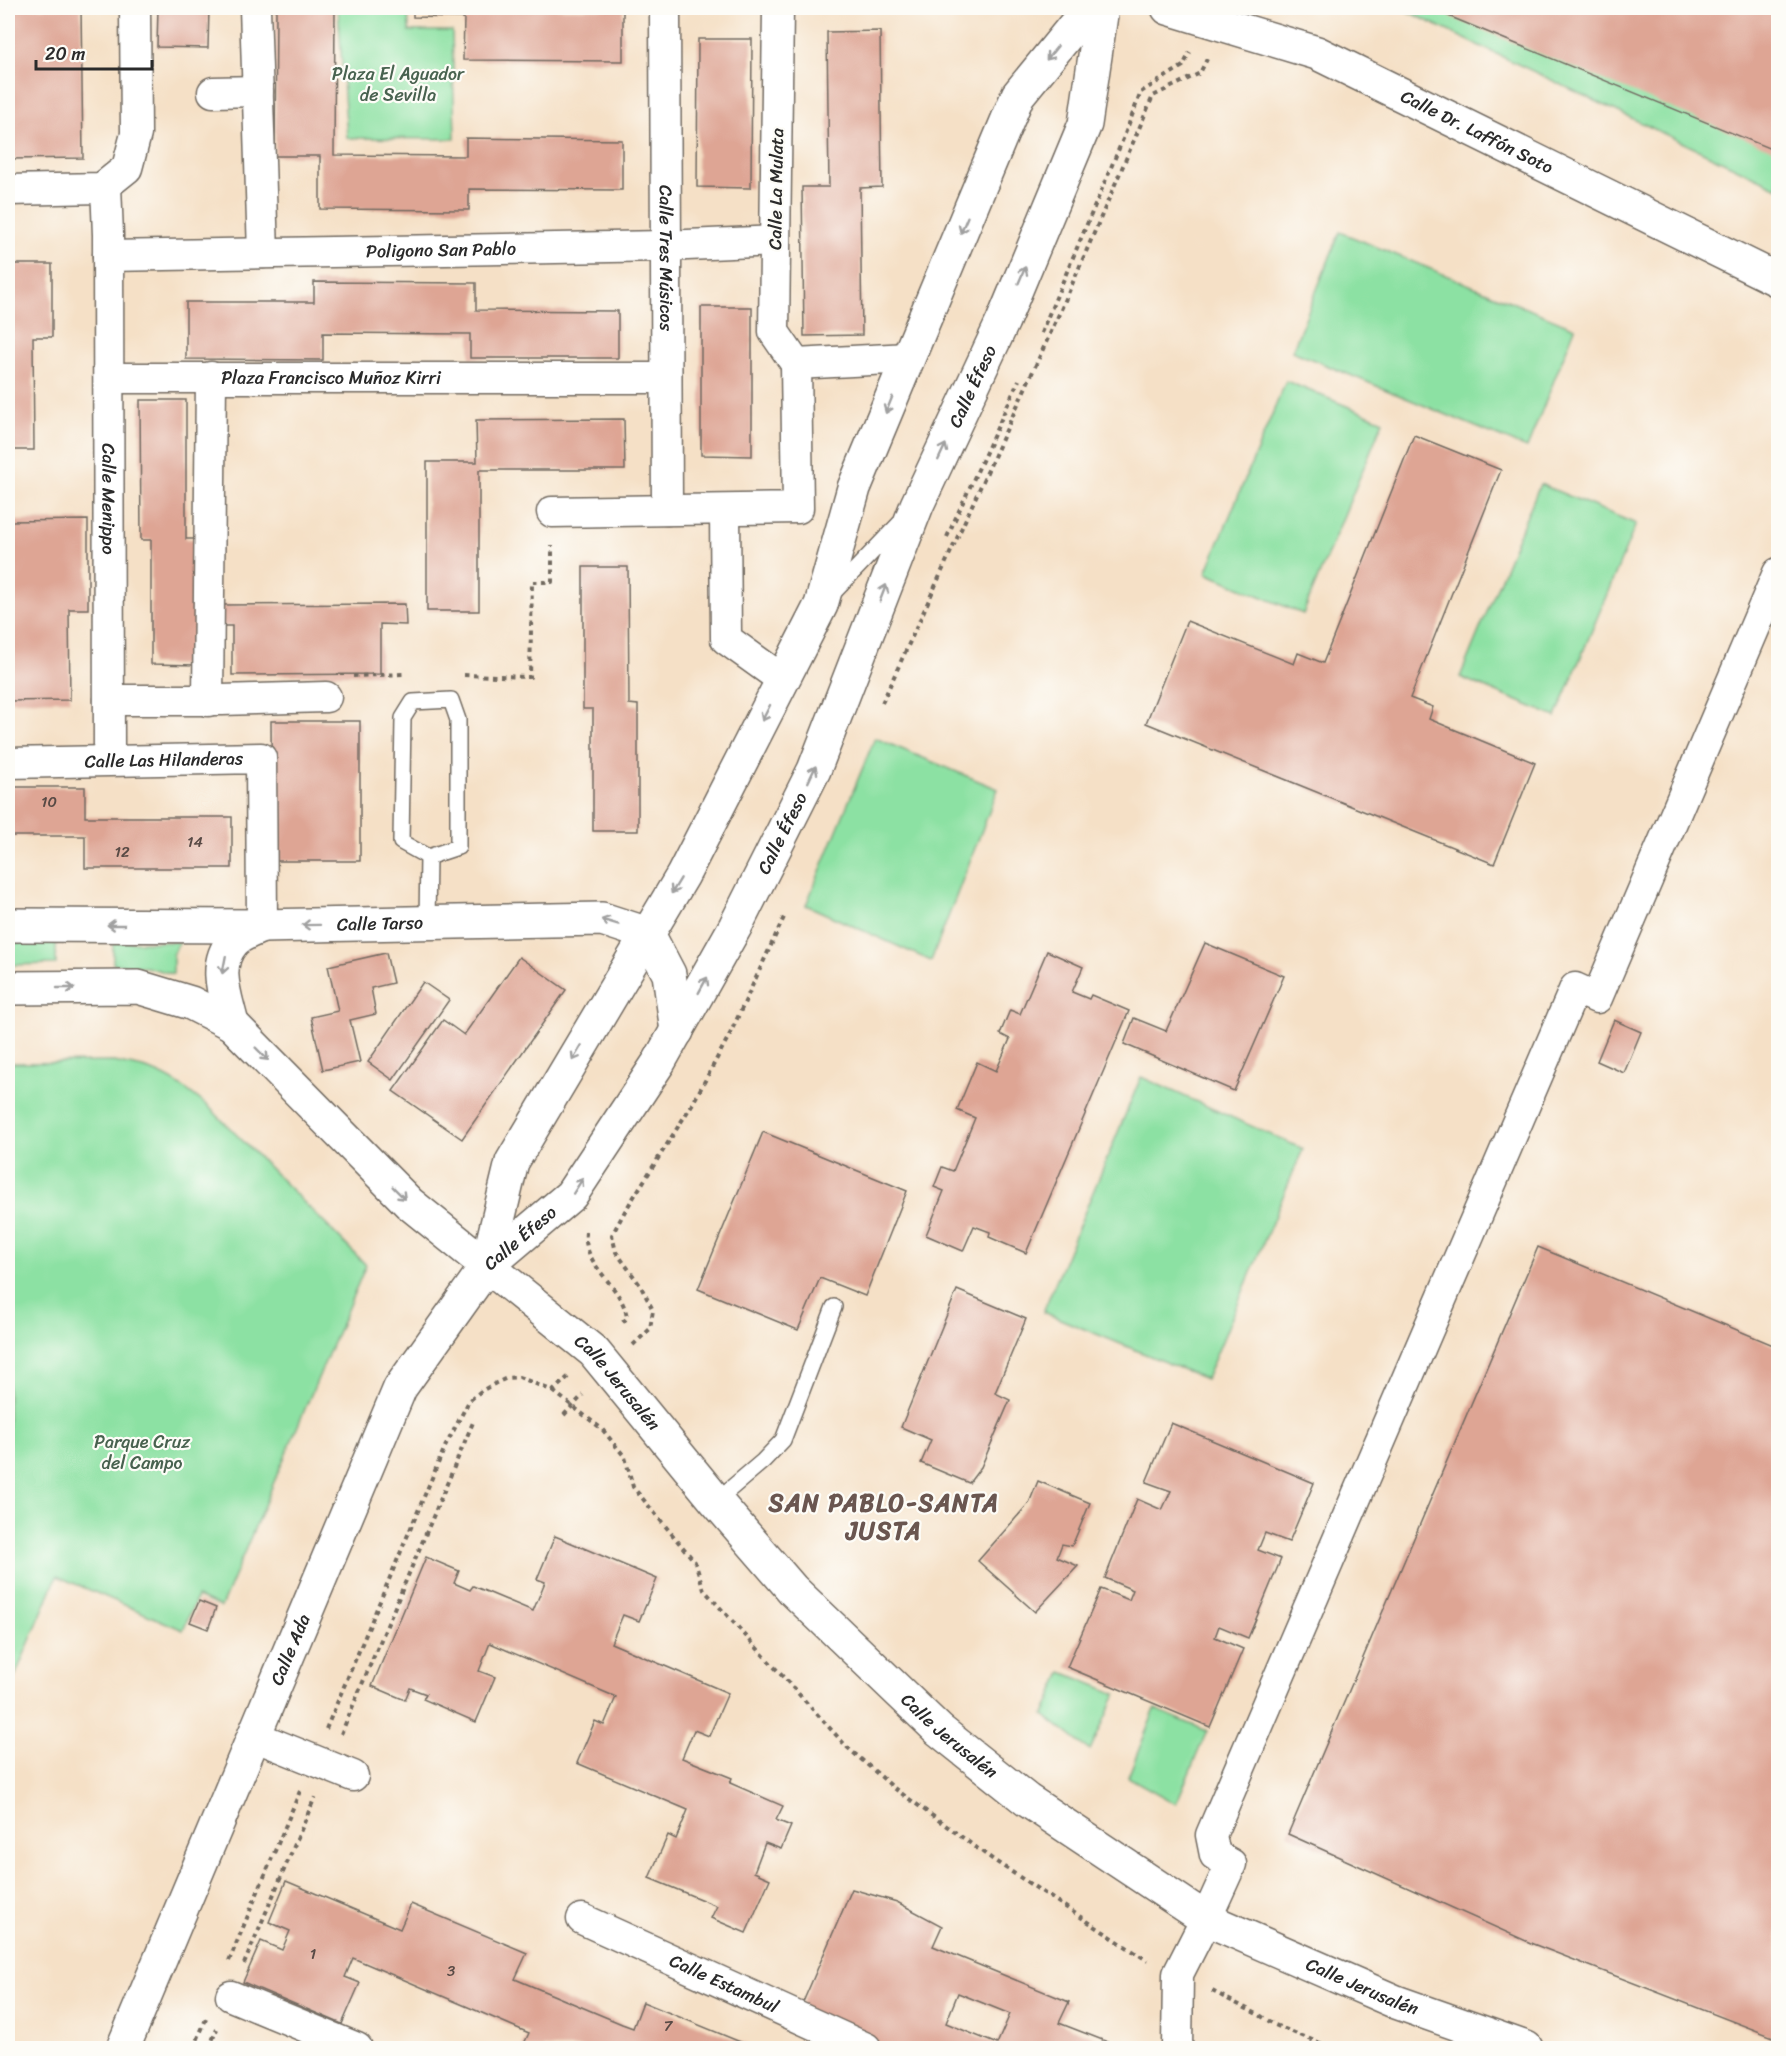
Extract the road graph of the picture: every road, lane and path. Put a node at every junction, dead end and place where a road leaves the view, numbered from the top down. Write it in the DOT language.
graph roads {
  1 [pos="135,8"];
  2 [pos="255,8"];
  3 [pos="666,8"];
  4 [pos="778,8"];
  5 [pos="1089,8"];
  6 [pos="1102,8"];
  7 [pos="1168,8"];
  8 [pos="1225,25"];
  9 [pos="258,91"];
  10 [pos="213,92"];
  11 [pos="106,184"];
  12 [pos="8,190"];
  13 [pos="775,241"];
  14 [pos="108,246"];
  15 [pos="665,246"];
  16 [pos="263,253"];
  17 [pos="1779,280"];
  18 [pos="908,358"];
  19 [pos="796,364"];
  20 [pos="210,377"];
  21 [pos="109,378"];
  22 [pos="666,378"];
  23 [pos="917,505"];
  24 [pos="667,510"];
  25 [pos="725,510"];
  26 [pos="552,512"];
  27 [pos="1779,573"];
  28 [pos="821,604"];
  29 [pos="410,674"];
  30 [pos="458,675"];
  31 [pos="351,676"];
  32 [pos="783,680"];
  33 [pos="326,697"];
  34 [pos="109,700"];
  35 [pos="208,700"];
  36 [pos="879,709"];
  37 [pos="109,760"];
  38 [pos="8,763"];
  39 [pos="428,857"];
  40 [pos="785,915"];
  41 [pos="427,922"];
  42 [pos="8,925"];
  43 [pos="262,926"];
  44 [pos="648,934"];
  45 [pos="8,988"];
  46 [pos="232,1024"];
  47 [pos="677,1031"];
  48 [pos="487,1266"];
  49 [pos="834,1308"];
  50 [pos="609,1370"];
  51 [pos="564,1414"];
  52 [pos="716,1501"];
  53 [pos="254,1736"];
  54 [pos="353,1776"];
  55 [pos="582,1919"];
  56 [pos="1206,1919"];
  57 [pos="231,1996"];
  58 [pos="123,2049"];
  59 [pos="357,2049"];
  60 [pos="866,2049"];
  61 [pos="1177,2049"];
  62 [pos="1526,2049"];
  1 -- 11 [label="street"];
  2 -- 9 [label="street"];
  3 -- 15 [label="street, Calle Tres Músicos"];
  4 -- 13 [label="street, Calle La Mulata"];
  5 -- 18 [label="main road, Calle Éfeso, one-way"];
  23 -- 6 [label="main road, Calle Éfeso, one-way"];
  7 -- 8 [label="main road, Calle Dr. Laffón Soto"];
  8 -- 17 [label="main road, Calle Dr. Laffón Soto"];
  8 -- 36 [label="path"];
  9 -- 10 [label="street"];
  9 -- 16 [label="street"];
  11 -- 12 [label="street"];
  11 -- 14 [label="street, Calle Menippo"];
  13 -- 15 [label="street, Poligono San Pablo"];
  13 -- 19 [label="street, Calle La Mulata"];
  14 -- 16 [label="street, Poligono San Pablo"];
  14 -- 21 [label="street, Calle Menippo"];
  15 -- 16 [label="street, Poligono San Pablo"];
  15 -- 22 [label="street, Calle Tres Músicos"];
  18 -- 19 [label="street"];
  18 -- 28 [label="main road, Calle Éfeso, one-way"];
  19 -- 25 [label="street"];
  20 -- 21 [label="street"];
  20 -- 22 [label="street, Plaza Francisco Muñoz Kirri"];
  20 -- 35 [label="street, Plaza Francisco Muñoz Kirri"];
  21 -- 34 [label="street, Calle Menippo"];
  22 -- 24 [label="street, Calle Tres Músicos"];
  23 -- 28 [label="lane"];
  47 -- 23 [label="main road, Calle Éfeso, one-way"];
  24 -- 25 [label="street"];
  24 -- 26 [label="street"];
  25 -- 32 [label="street"];
  26 -- 30 [label="path"];
  27 -- 56 [label="street"];
  28 -- 32 [label="main road, Calle Éfeso"];
  29 -- 31 [label="path"];
  32 -- 44 [label="main road, Calle Éfeso, one-way"];
  33 -- 35 [label="street"];
  34 -- 35 [label="street"];
  34 -- 37 [label="street, Calle Menippo"];
  37 -- 38 [label="street, Calle Las Hilanderas"];
  37 -- 43 [label="street, Calle Las Hilanderas"];
  39 -- 39 [label="lane"];
  39 -- 41 [label="lane"];
  40 -- 50 [label="path"];
  41 -- 43 [label="main road, Calle Tarso, one-way"];
  44 -- 41 [label="main road, Calle Tarso, one-way"];
  43 -- 42 [label="main road, Calle Tarso, one-way"];
  43 -- 46 [label="main road, one-way"];
  44 -- 47 [label="main road"];
  44 -- 48 [label="main road, Calle Éfeso, one-way"];
  45 -- 46 [label="main road, one-way"];
  46 -- 48 [label="main road, one-way"];
  48 -- 47 [label="main road, Calle Éfeso, one-way"];
  48 -- 50 [label="main road, Calle Jerusalén"];
  48 -- 53 [label="main road, Calle Ada"];
  49 -- 52 [label="lane"];
  50 -- 51 [label="path"];
  50 -- 52 [label="main road, Calle Jerusalén"];
  52 -- 56 [label="main road, Calle Jerusalén"];
  53 -- 54 [label="street"];
  53 -- 58 [label="main road, Calle Ada"];
  55 -- 60 [label="street, Calle Estambul"];
  56 -- 61 [label="street"];
  56 -- 62 [label="main road, Calle Jerusalén"];
  57 -- 59 [label="street"];
}
